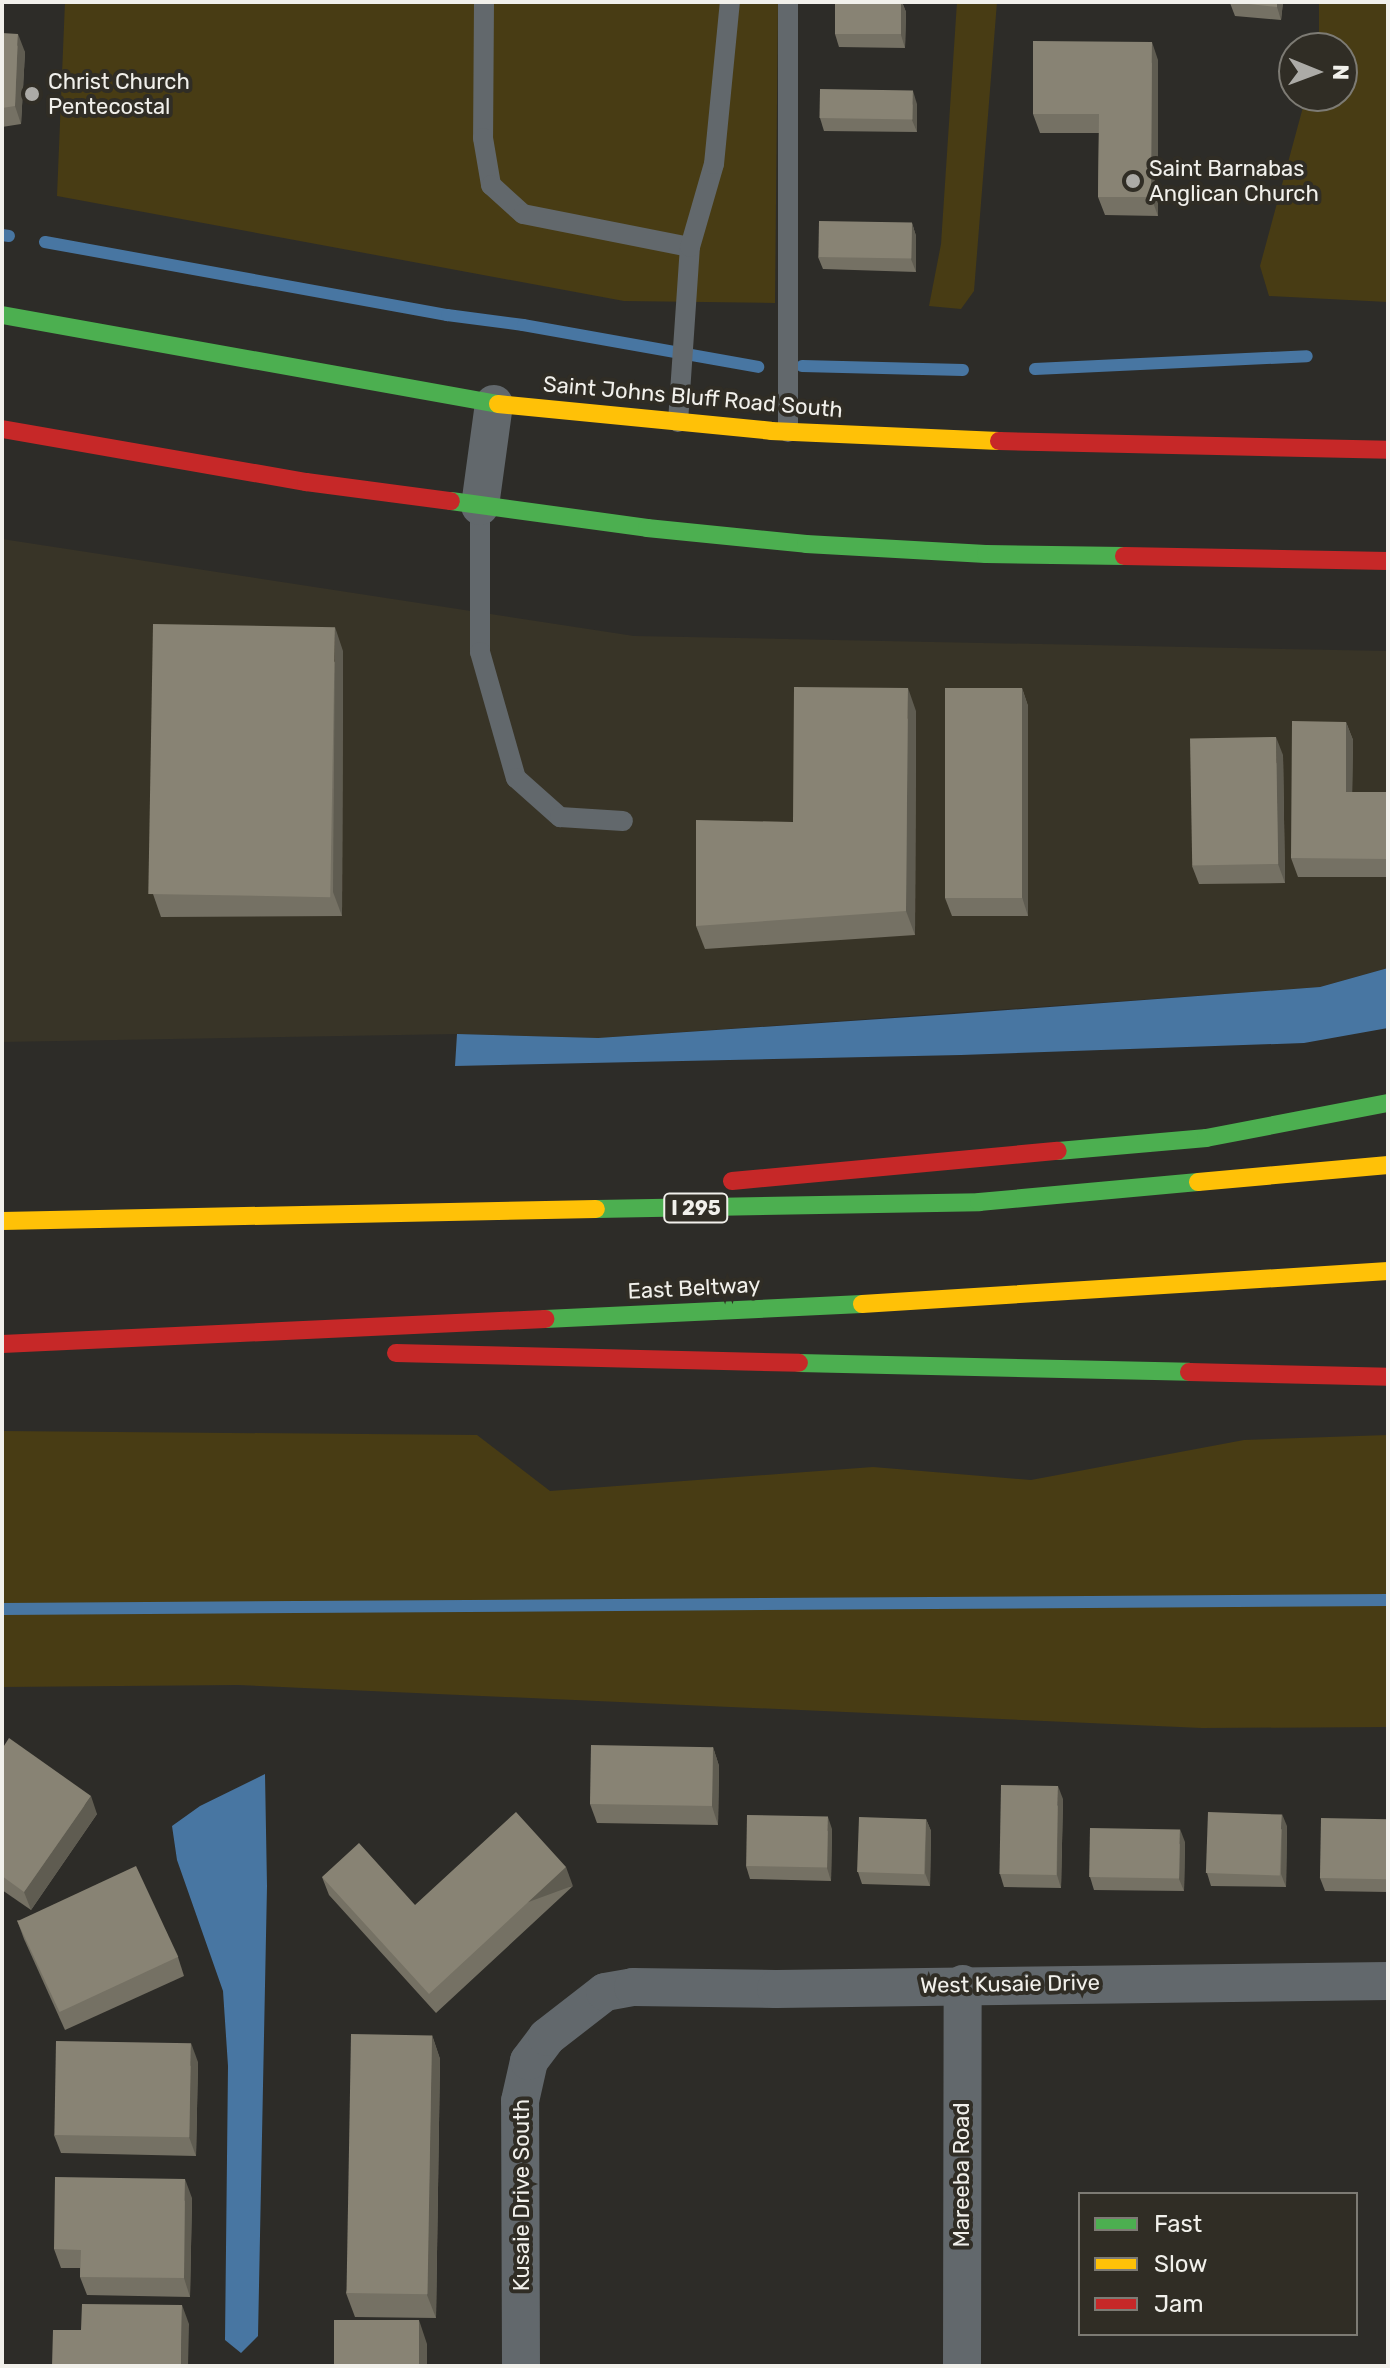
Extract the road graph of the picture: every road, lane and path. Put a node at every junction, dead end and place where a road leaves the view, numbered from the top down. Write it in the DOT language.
graph roads {
  1 [pos="484,2"];
  2 [pos="730,2"];
  3 [pos="788,2"];
  4 [pos="690,247"];
  5 [pos="2,315"];
  6 [pos="494,404"];
  7 [pos="678,422"];
  8 [pos="2,429"];
  9 [pos="788,432"];
  10 [pos="1388,450"];
  11 [pos="480,506"];
  12 [pos="1388,561"];
  13 [pos="623,821"];
  14 [pos="1388,1103"];
  15 [pos="1388,1165"];
  16 [pos="716,1182"];
  17 [pos="637,1189"];
  18 [pos="337,1216"];
  19 [pos="2,1221"];
  20 [pos="1388,1271"];
  21 [pos="2,1344"];
  22 [pos="38,1344"];
  23 [pos="276,1350"];
  24 [pos="371,1353"];
  25 [pos="1388,1377"];
  26 [pos="1388,1981"];
  27 [pos="963,1984"];
  28 [pos="633,1987"];
  29 [pos="521,2366"];
  30 [pos="962,2366"];
  1 -- 4 [label="lane"];
  2 -- 4 [label="lane"];
  3 -- 9 [label="lane"];
  4 -- 7 [label="lane"];
  5 -- 6 [label="main road, Saint Johns Bluff Road South"];
  6 -- 7 [label="main road, Saint Johns Bluff Road South"];
  6 -- 11 [label="street"];
  7 -- 9 [label="main road, Saint Johns Bluff Road South"];
  8 -- 11 [label="main road"];
  9 -- 10 [label="main road, Saint Johns Bluff Road South"];
  11 -- 12 [label="main road"];
  11 -- 13 [label="lane"];
  14 -- 16 [label="main road"];
  15 -- 18 [label="main road, I 295"];
  17 -- 18 [label="main road"];
  18 -- 19 [label="main road, I 295"];
  20 -- 22 [label="main road, East Beltway"];
  21 -- 22 [label="main road, East Beltway"];
  22 -- 23 [label="main road"];
  24 -- 25 [label="main road"];
  26 -- 27 [label="street, West Kusaie Drive"];
  27 -- 28 [label="street, West Kusaie Drive"];
  27 -- 30 [label="street, Mareeba Road"];
  28 -- 29 [label="street, Kusaie Drive South"];
}
